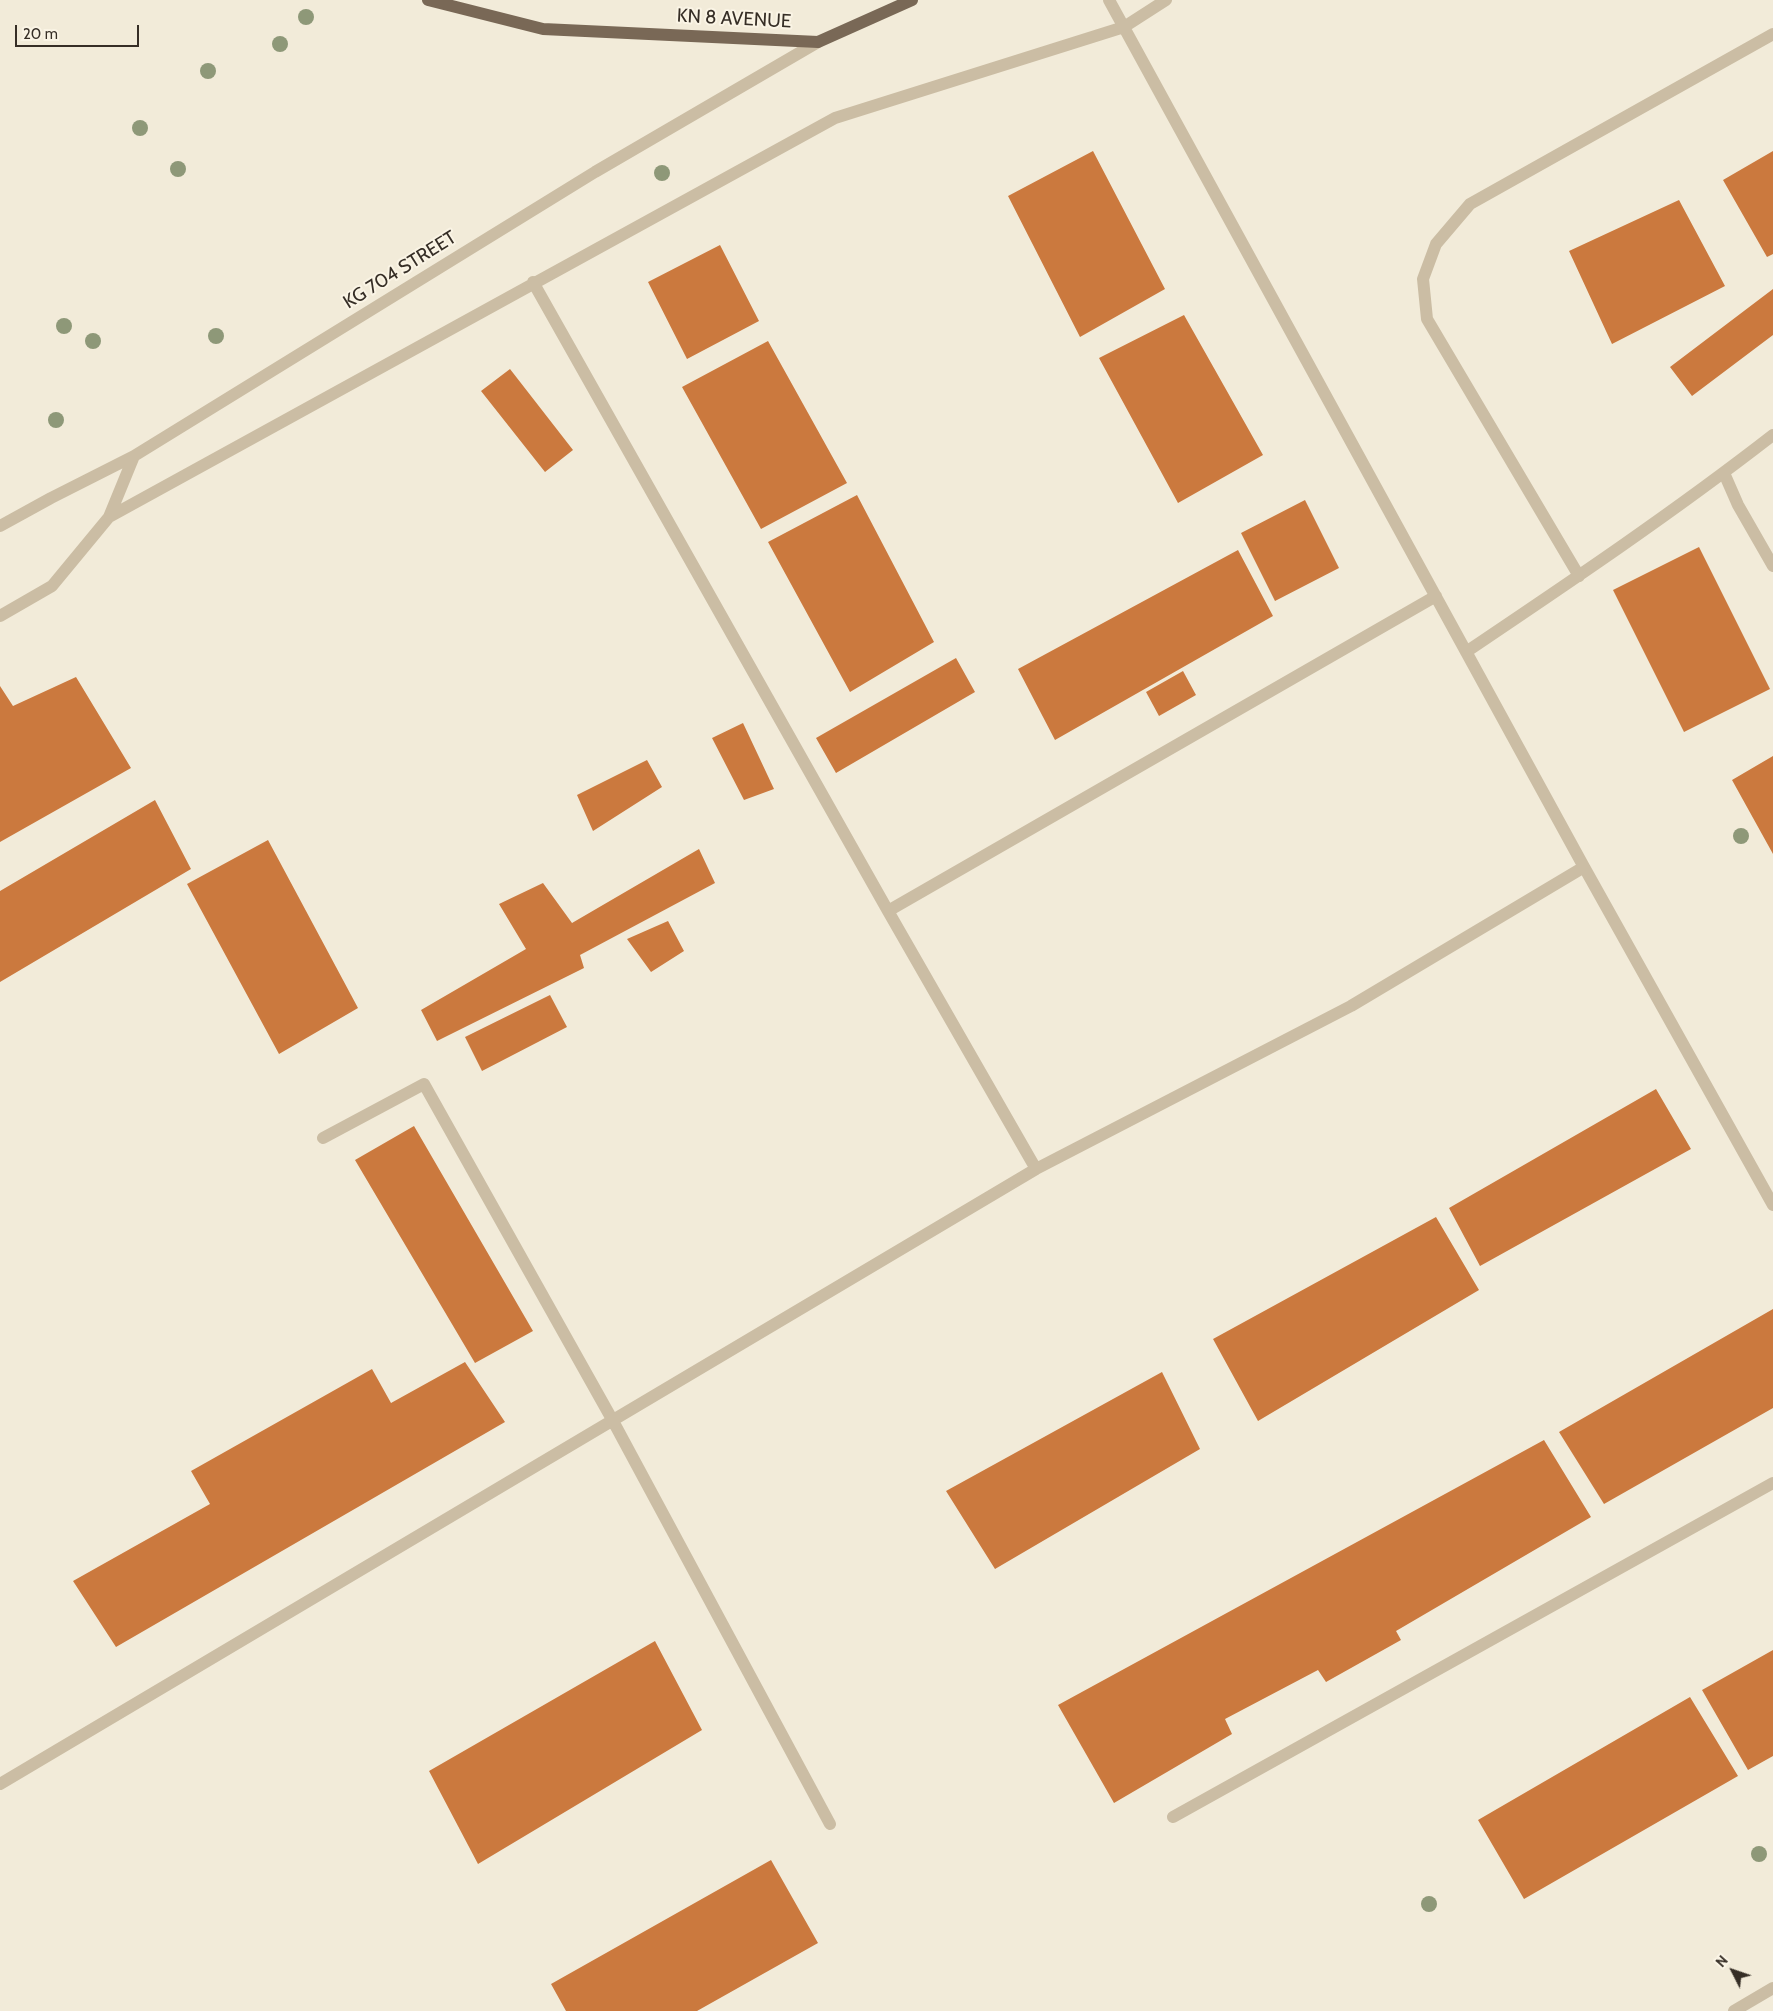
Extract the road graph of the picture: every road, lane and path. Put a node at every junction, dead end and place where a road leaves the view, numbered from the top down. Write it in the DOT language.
graph roads {
  1 [pos="428,0"];
  2 [pos="912,0"];
  3 [pos="1109,0"];
  4 [pos="1166,0"];
  5 [pos="1124,27"];
  6 [pos="1773,34"];
  7 [pos="818,42"];
  8 [pos="533,282"];
  9 [pos="1773,435"];
  10 [pos="134,456"];
  11 [pos="1724,473"];
  12 [pos="109,517"];
  13 [pos="0,526"];
  14 [pos="1773,566"];
  15 [pos="1579,576"];
  16 [pos="1436,596"];
  17 [pos="0,616"];
  18 [pos="1466,652"];
  19 [pos="1584,867"];
  20 [pos="888,911"];
  21 [pos="323,1138"];
  22 [pos="1036,1169"];
  23 [pos="1773,1205"];
  24 [pos="613,1421"];
  25 [pos="1773,1483"];
  26 [pos="0,1784"];
  27 [pos="1173,1817"];
  28 [pos="830,1824"];
  29 [pos="1773,1988"];
  30 [pos="1734,2011"];
  1 -- 7 [label="main road, KN 8 AVENUE"];
  2 -- 7 [label="main road, KN 8 AVENUE"];
  3 -- 5 [label="street"];
  4 -- 5 [label="street"];
  5 -- 8 [label="street"];
  5 -- 16 [label="street"];
  6 -- 15 [label="street"];
  7 -- 10 [label="street, KG 704 STREET"];
  8 -- 12 [label="street"];
  8 -- 20 [label="street"];
  9 -- 11 [label="street"];
  10 -- 12 [label="street"];
  10 -- 13 [label="street, KG 704 STREET"];
  11 -- 14 [label="street"];
  11 -- 15 [label="street"];
  12 -- 17 [label="street"];
  15 -- 18 [label="street"];
  16 -- 18 [label="street"];
  16 -- 20 [label="street"];
  18 -- 19 [label="street"];
  19 -- 22 [label="street"];
  19 -- 23 [label="street"];
  20 -- 22 [label="street"];
  21 -- 24 [label="street"];
  22 -- 24 [label="street"];
  24 -- 26 [label="street"];
  24 -- 28 [label="street"];
  25 -- 27 [label="street"];
  29 -- 30 [label="street"];
}
